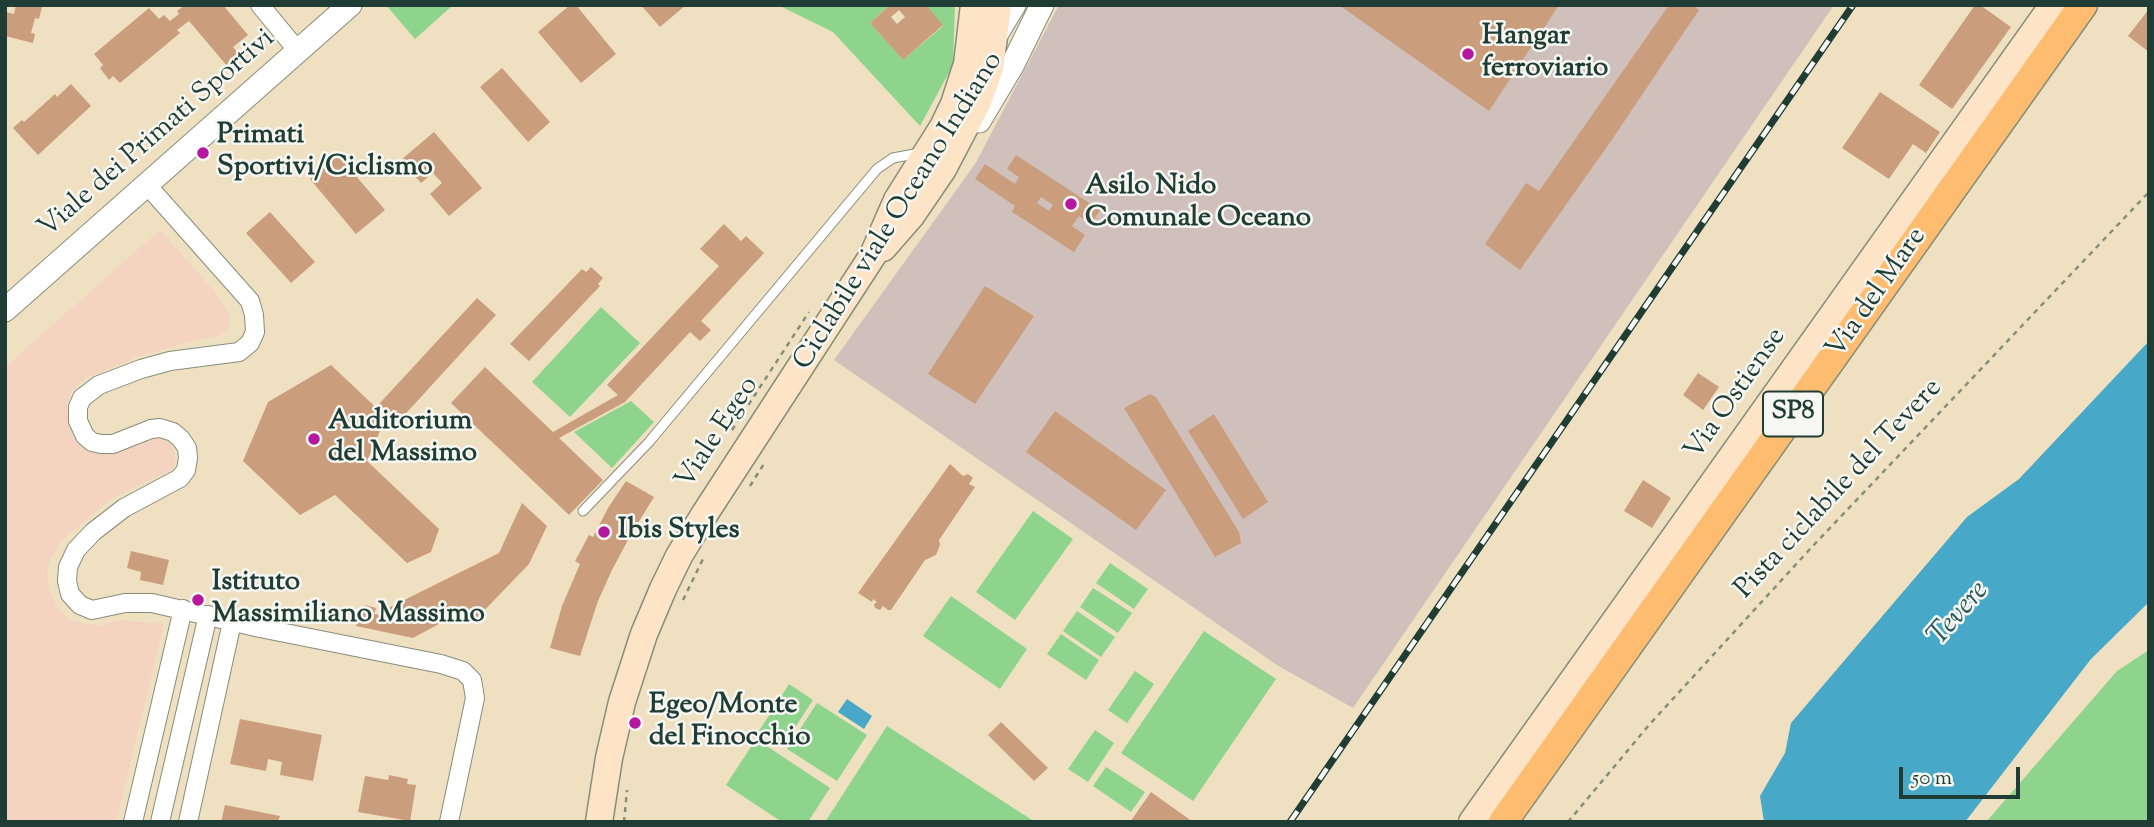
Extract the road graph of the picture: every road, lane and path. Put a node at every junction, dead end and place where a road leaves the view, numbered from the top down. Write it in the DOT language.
graph roads {
  1 [pos="260,5"];
  2 [pos="350,5"];
  3 [pos="998,5"];
  4 [pos="1014,5"];
  5 [pos="2053,5"];
  6 [pos="2083,5"];
  7 [pos="974,11"];
  8 [pos="1039,11"];
  9 [pos="995,36"];
  10 [pos="298,51"];
  11 [pos="960,87"];
  12 [pos="938,156"];
  13 [pos="147,184"];
  14 [pos="2149,192"];
  15 [pos="5,310"];
  16 [pos="767,460"];
  17 [pos="745,494"];
  18 [pos="583,511"];
  19 [pos="704,557"];
  20 [pos="680,605"];
  21 [pos="183,609"];
  22 [pos="208,615"];
  23 [pos="232,622"];
  24 [pos="159,710"];
  25 [pos="184,716"];
  26 [pos="209,722"];
  27 [pos="627,787"];
  28 [pos="134,822"];
  29 [pos="160,822"];
  30 [pos="188,822"];
  31 [pos="449,822"];
  32 [pos="599,822"];
  33 [pos="624,822"];
  34 [pos="1472,822"];
  35 [pos="1503,822"];
  36 [pos="1568,822"];
  1 -- 10 [label="street"];
  2 -- 10 [label="street, Viale dei Primati Sportivi"];
  3 -- 9 [label="main road, Viale Egeo"];
  4 -- 9 [label="street"];
  5 -- 34 [label="main road, Via Ostiense"];
  6 -- 35 [label="main road, Via del Mare / SP8"];
  7 -- 9 [label="street, Viale Egeo"];
  7 -- 11 [label="main road, Viale Egeo"];
  8 -- 9 [label="street"];
  8 -- 12 [label="street"];
  9 -- 11 [label="street, Viale Egeo"];
  9 -- 12 [label="main road, Viale Egeo"];
  10 -- 13 [label="street, Viale dei Primati Sportivi"];
  11 -- 12 [label="main road, Viale Egeo"];
  12 -- 18 [label="lane"];
  12 -- 32 [label="main road, Viale Egeo"];
  13 -- 15 [label="street, Viale dei Primati Sportivi"];
  13 -- 21 [label="street"];
  14 -- 36 [label="path, Pista ciclabile del Tevere"];
  16 -- 17 [label="path"];
  19 -- 20 [label="path"];
  21 -- 22 [label="street"];
  21 -- 24 [label="street"];
  22 -- 23 [label="street"];
  22 -- 25 [label="street"];
  23 -- 26 [label="street"];
  23 -- 31 [label="street"];
  24 -- 25 [label="street"];
  24 -- 28 [label="street"];
  25 -- 26 [label="street"];
  25 -- 29 [label="street"];
  26 -- 30 [label="street"];
  27 -- 33 [label="path"];
}
